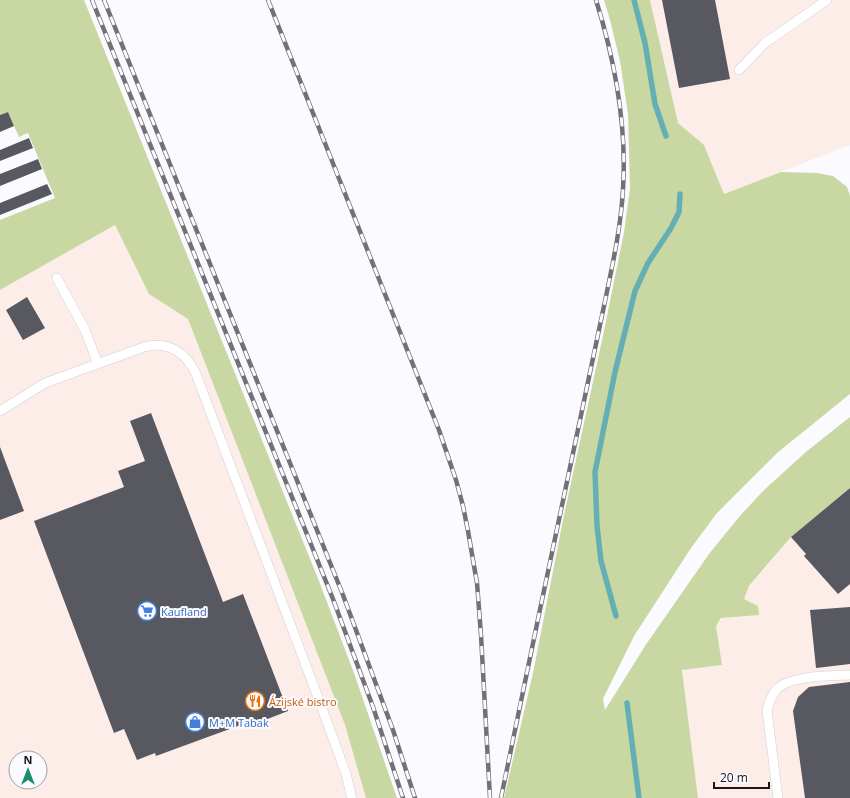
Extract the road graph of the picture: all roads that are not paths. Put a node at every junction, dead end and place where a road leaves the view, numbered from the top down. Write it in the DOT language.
graph roads {
  1 [pos="827,0"];
  2 [pos="739,70"];
  3 [pos="57,278"];
  4 [pos="98,364"];
  5 [pos="0,411"];
  6 [pos="850,675"];
  7 [pos="352,798"];
  8 [pos="778,798"];
  1 -- 2 [label="lane"];
  3 -- 4 [label="lane"];
  4 -- 5 [label="lane"];
  4 -- 7 [label="lane"];
  6 -- 8 [label="lane"];
}
